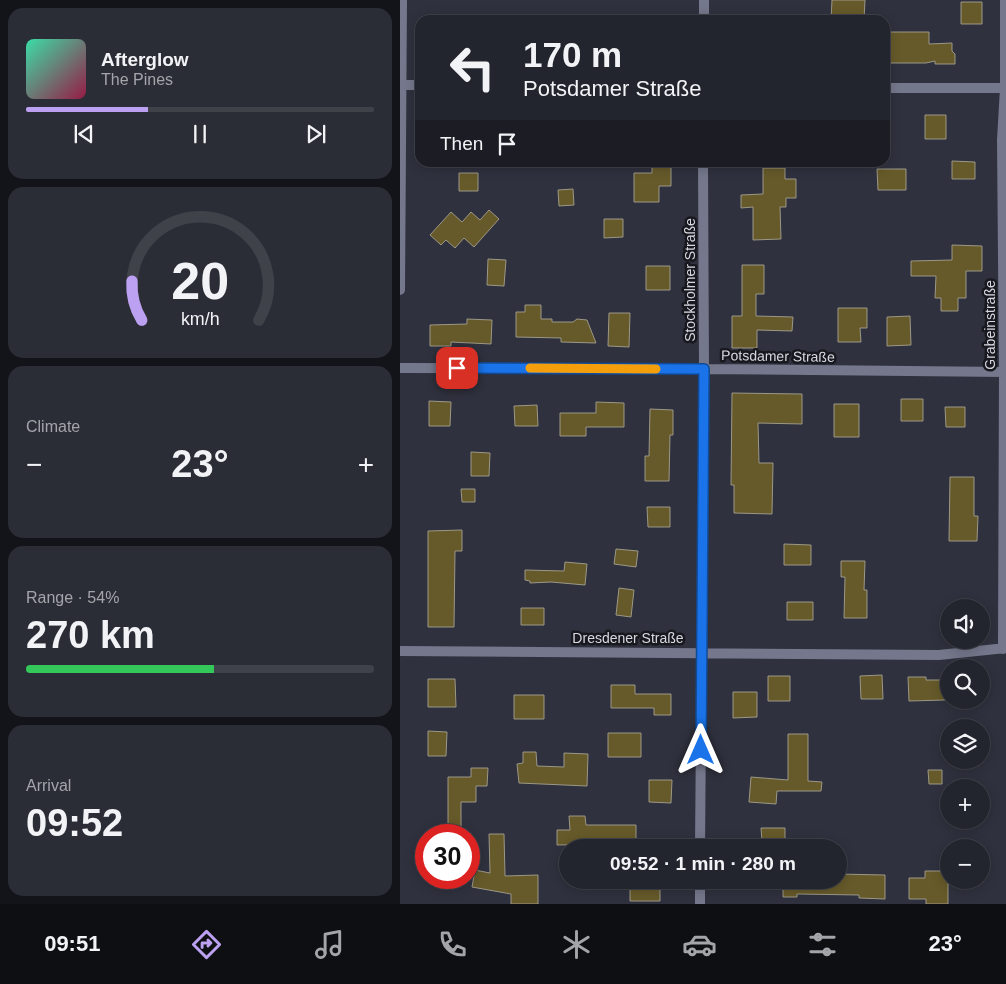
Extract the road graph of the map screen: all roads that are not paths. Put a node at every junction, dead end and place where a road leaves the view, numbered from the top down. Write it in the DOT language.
graph roads {
  1 [pos="402,0"];
  2 [pos="704,0"];
  3 [pos="1005,0"];
  4 [pos="704,15"];
  5 [pos="401,85"];
  6 [pos="415,85"];
  7 [pos="890,88"];
  8 [pos="1006,88"];
  9 [pos="703,167"];
  10 [pos="400,290"];
  11 [pos="400,368"];
  12 [pos="704,369"];
  13 [pos="1005,372"];
  14 [pos="1004,649"];
  15 [pos="400,651"];
  16 [pos="702,652"];
  17 [pos="700,839"];
  18 [pos="700,889"];
  19 [pos="700,904"];
  1 -- 5 [label="street"];
  2 -- 4 [label="street"];
  3 -- 8 [label="street, Grabeinstraße"];
  5 -- 6 [label="street"];
  5 -- 10 [label="street"];
  7 -- 8 [label="street"];
  8 -- 13 [label="street, Grabeinstraße"];
  9 -- 12 [label="street, Stockholmer Straße"];
  11 -- 12 [label="street, Potsdamer Straße"];
  12 -- 13 [label="street, Potsdamer Straße"];
  12 -- 16 [label="street, Stockholmer Straße"];
  13 -- 14 [label="street, Grabeinstraße"];
  14 -- 16 [label="street, Dresdener Straße"];
  15 -- 16 [label="street, Dresdener Straße"];
  16 -- 17 [label="street, Stockholmer Straße"];
  18 -- 19 [label="street"];
}
